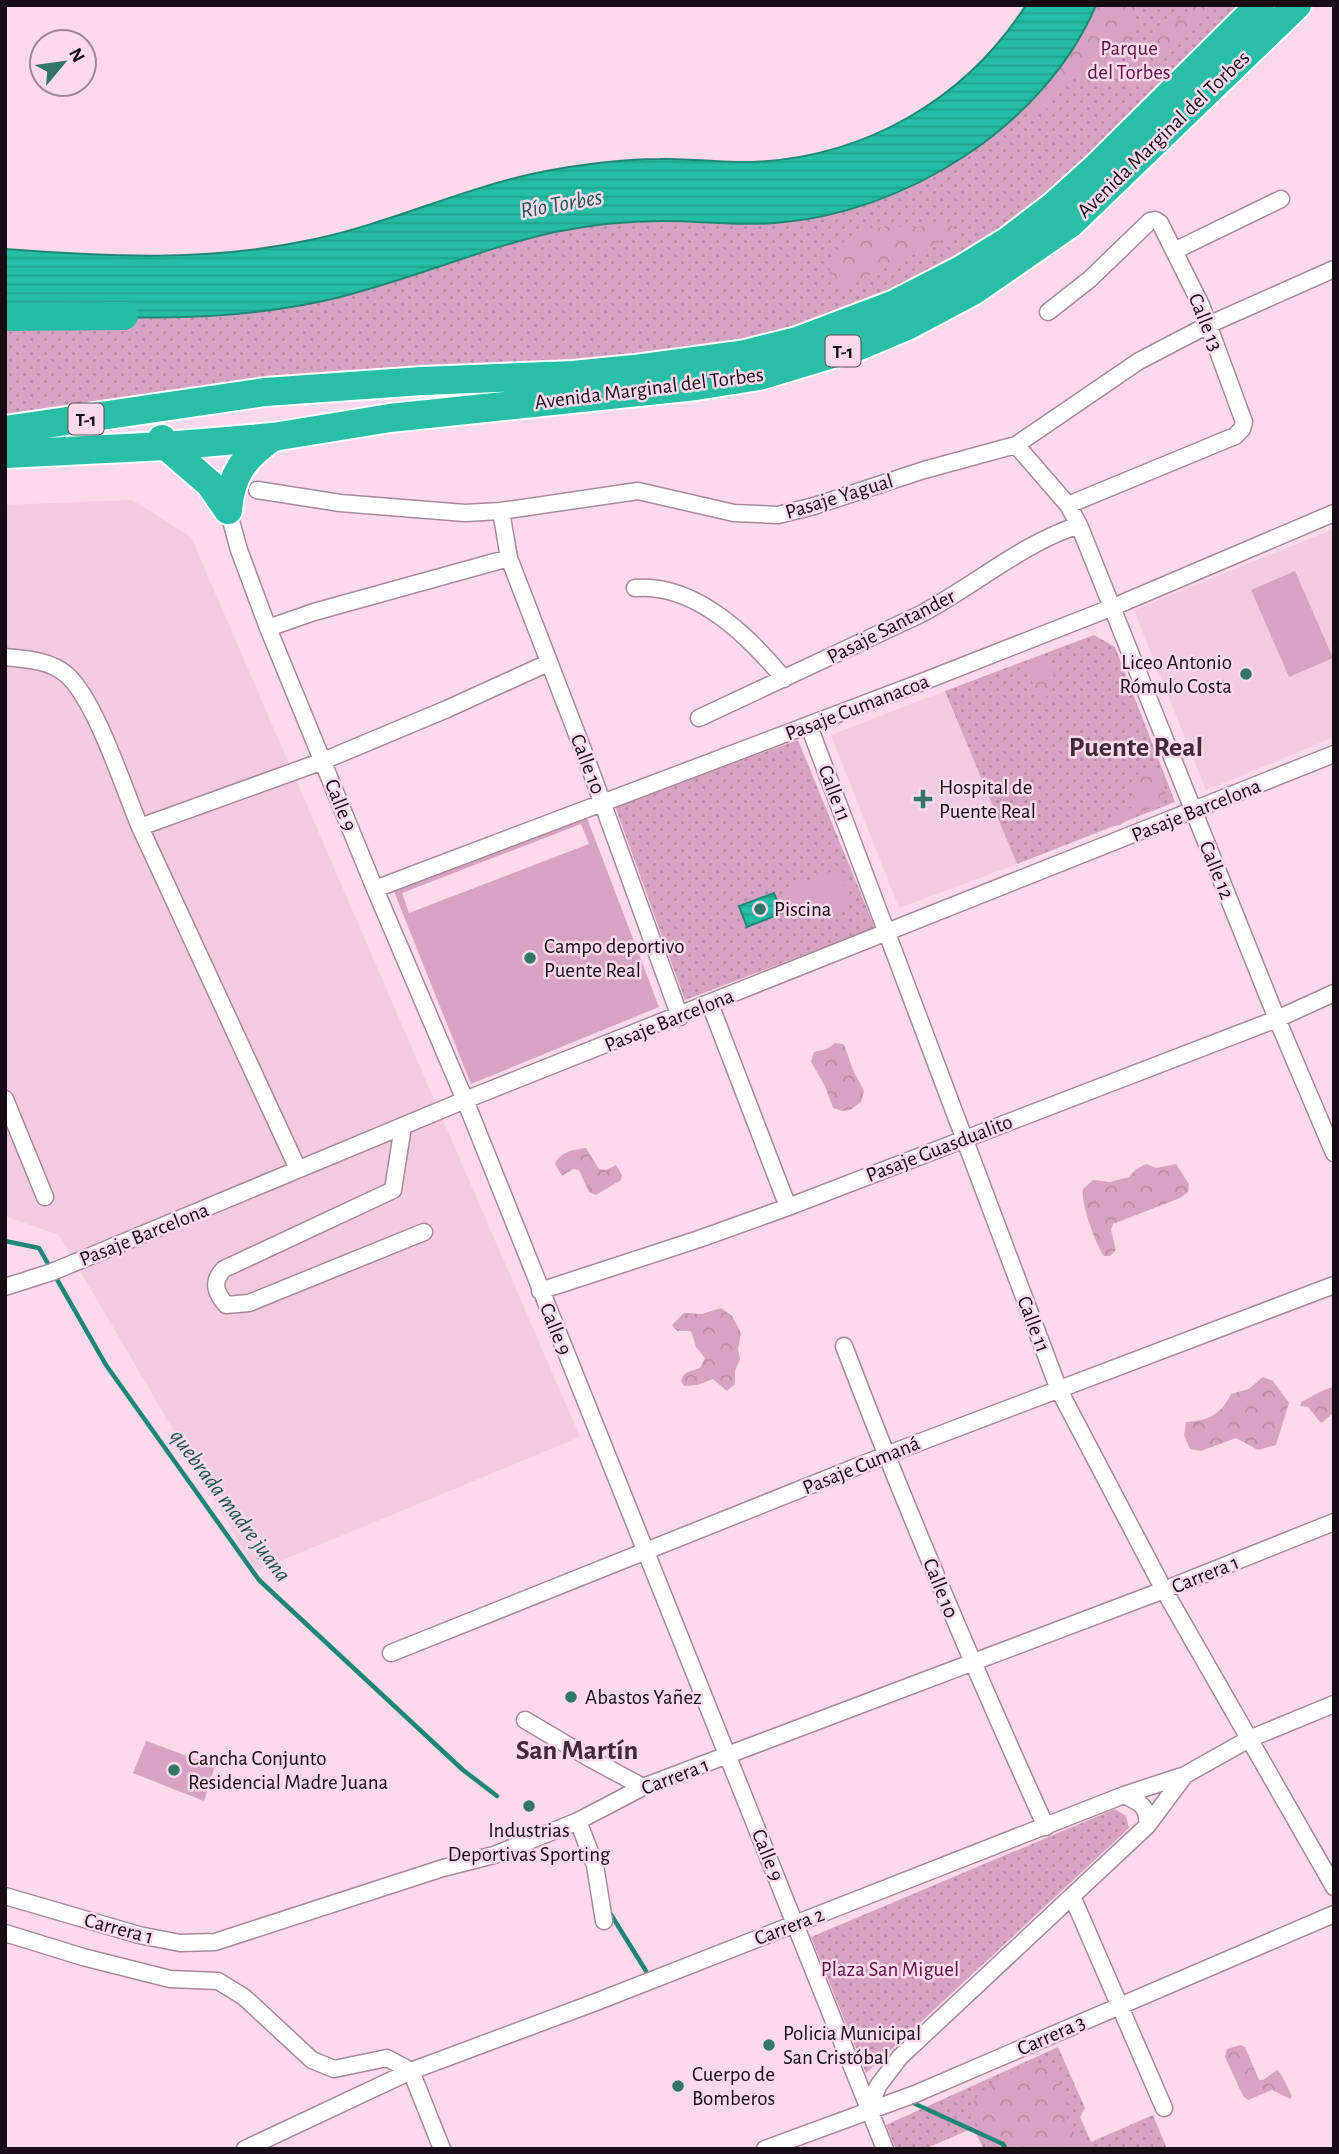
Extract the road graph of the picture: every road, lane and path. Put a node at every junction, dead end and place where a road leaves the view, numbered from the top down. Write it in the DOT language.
graph roads {
  1 [pos="1260,5"];
  2 [pos="1297,5"];
  3 [pos="1281,199"];
  4 [pos="1174,251"];
  5 [pos="1334,269"];
  6 [pos="1048,312"];
  7 [pos="1208,325"];
  8 [pos="265,392"];
  9 [pos="168,408"];
  10 [pos="5,430"];
  11 [pos="274,437"];
  12 [pos="1016,445"];
  13 [pos="166,446"];
  14 [pos="5,454"];
  15 [pos="257,490"];
  16 [pos="1068,505"];
  17 [pos="228,510"];
  18 [pos="501,511"];
  19 [pos="1334,513"];
  20 [pos="1079,525"];
  21 [pos="509,558"];
  22 [pos="635,588"];
  23 [pos="1114,607"];
  24 [pos="268,628"];
  25 [pos="5,657"];
  26 [pos="548,663"];
  27 [pos="785,679"];
  28 [pos="699,719"];
  29 [pos="809,726"];
  30 [pos="1334,754"];
  31 [pos="323,761"];
  32 [pos="602,802"];
  33 [pos="1193,811"];
  34 [pos="140,827"];
  35 [pos="375,889"];
  36 [pos="888,933"];
  37 [pos="1334,993"];
  38 [pos="710,1004"];
  39 [pos="680,1017"];
  40 [pos="1277,1019"];
  41 [pos="5,1099"];
  42 [pos="465,1100"];
  43 [pos="403,1126"];
  44 [pos="964,1138"];
  45 [pos="1334,1153"];
  46 [pos="298,1169"];
  47 [pos="45,1197"];
  48 [pos="788,1207"];
  49 [pos="424,1232"];
  50 [pos="1334,1285"];
  51 [pos="5,1287"];
  52 [pos="540,1291"];
  53 [pos="844,1346"];
  54 [pos="1059,1390"];
  55 [pos="886,1455"];
  56 [pos="1334,1522"];
  57 [pos="646,1552"];
  58 [pos="1164,1590"];
  59 [pos="391,1653"];
  60 [pos="972,1664"];
  61 [pos="1334,1704"];
  62 [pos="525,1720"];
  63 [pos="1249,1739"];
  64 [pos="728,1755"];
  65 [pos="1185,1775"];
  66 [pos="643,1787"];
  67 [pos="1124,1795"];
  68 [pos="578,1821"];
  69 [pos="1147,1826"];
  70 [pos="1046,1827"];
  71 [pos="1334,1887"];
  72 [pos="5,1896"];
  73 [pos="1072,1896"];
  74 [pos="1334,1914"];
  75 [pos="604,1921"];
  76 [pos="795,1923"];
  77 [pos="5,1933"];
  78 [pos="1120,2005"];
  79 [pos="411,2071"];
  80 [pos="1164,2108"];
  81 [pos="869,2109"];
  82 [pos="245,2149"];
  83 [pos="442,2149"];
  84 [pos="765,2149"];
  85 [pos="885,2149"];
  1 -- 8 [label="highway, Avenida Marginal del Torbes / T-1"];
  2 -- 11 [label="highway, Avenida Marginal del Torbes / T-1"];
  3 -- 4 [label="street"];
  4 -- 6 [label="street, Calle 13"];
  4 -- 7 [label="street, Calle 13"];
  5 -- 7 [label="street, Pasaje Yagual"];
  7 -- 12 [label="street, Pasaje Yagual"];
  7 -- 16 [label="street, Calle 13"];
  8 -- 9 [label="highway, Avenida Marginal del Torbes / T-1"];
  8 -- 11 [label="highway"];
  9 -- 10 [label="highway, Avenida Marginal del Torbes / T-1"];
  9 -- 13 [label="highway"];
  11 -- 13 [label="highway, Avenida Marginal del Torbes / T-1"];
  11 -- 17 [label="highway"];
  12 -- 16 [label="street, Calle 12"];
  12 -- 18 [label="street, Pasaje Yagual"];
  13 -- 14 [label="highway, Avenida Marginal del Torbes / T-1"];
  13 -- 17 [label="highway"];
  15 -- 18 [label="street, Pasaje Yagual"];
  16 -- 20 [label="street, Calle 12"];
  17 -- 24 [label="street, Calle 9"];
  18 -- 21 [label="street, Calle 10"];
  19 -- 23 [label="street, Pasaje Cumanacoa"];
  20 -- 23 [label="street, Calle 12"];
  20 -- 27 [label="street, Pasaje Santander"];
  21 -- 24 [label="street"];
  21 -- 26 [label="street, Calle 10"];
  22 -- 27 [label="street"];
  23 -- 29 [label="street, Pasaje Cumanacoa"];
  23 -- 33 [label="street, Calle 12"];
  24 -- 31 [label="street, Calle 9"];
  25 -- 34 [label="street"];
  26 -- 31 [label="street"];
  26 -- 32 [label="street, Calle 10"];
  27 -- 28 [label="street, Pasaje Santander"];
  29 -- 32 [label="street, Pasaje Cumanacoa"];
  29 -- 36 [label="street, Calle 11"];
  30 -- 33 [label="street, Pasaje Barcelona"];
  31 -- 34 [label="street"];
  31 -- 35 [label="street, Calle 9"];
  32 -- 35 [label="street, Pasaje Cumanacoa"];
  32 -- 39 [label="street, Calle 10"];
  33 -- 36 [label="street, Pasaje Barcelona"];
  33 -- 40 [label="street, Calle 12"];
  34 -- 46 [label="street"];
  35 -- 42 [label="street, Calle 9"];
  36 -- 38 [label="street, Pasaje Barcelona"];
  36 -- 44 [label="street, Calle 11"];
  37 -- 40 [label="street, Pasaje Guasdualito"];
  38 -- 39 [label="street, Pasaje Barcelona"];
  38 -- 48 [label="street"];
  39 -- 42 [label="street, Pasaje Barcelona"];
  40 -- 44 [label="street, Pasaje Guasdualito"];
  40 -- 45 [label="street, Calle 12"];
  41 -- 47 [label="street"];
  42 -- 43 [label="street, Pasaje Barcelona"];
  42 -- 52 [label="street, Calle 9"];
  43 -- 46 [label="street, Pasaje Barcelona"];
  43 -- 49 [label="street"];
  44 -- 48 [label="street, Pasaje Guasdualito"];
  44 -- 54 [label="street, Calle 11"];
  46 -- 51 [label="street, Pasaje Barcelona"];
  48 -- 52 [label="street, Pasaje Guasdualito"];
  50 -- 54 [label="street, Pasaje Cumaná"];
  52 -- 57 [label="street, Calle 9"];
  53 -- 55 [label="street, Calle 10"];
  54 -- 55 [label="street, Pasaje Cumaná"];
  54 -- 58 [label="street, Calle 11"];
  55 -- 57 [label="street, Pasaje Cumaná"];
  55 -- 60 [label="street, Calle 10"];
  56 -- 58 [label="street, Carrera 1"];
  57 -- 59 [label="street, Pasaje Cumaná"];
  57 -- 64 [label="street, Calle 9"];
  58 -- 60 [label="street, Carrera 1"];
  58 -- 63 [label="street, Calle 11"];
  60 -- 64 [label="street, Carrera 1"];
  60 -- 70 [label="street, Calle 10"];
  61 -- 63 [label="street, Carrera 2"];
  62 -- 66 [label="street"];
  63 -- 65 [label="street, Carrera 2"];
  63 -- 71 [label="street, Calle 11"];
  64 -- 66 [label="street, Carrera 1"];
  64 -- 76 [label="street, Calle 9"];
  65 -- 67 [label="street, Carrera 2"];
  65 -- 69 [label="street"];
  66 -- 68 [label="street, Carrera 1"];
  67 -- 69 [label="street"];
  67 -- 70 [label="street, Carrera 2"];
  68 -- 72 [label="street, Carrera 1"];
  68 -- 75 [label="street"];
  69 -- 73 [label="street"];
  70 -- 76 [label="street, Carrera 2"];
  73 -- 78 [label="street"];
  73 -- 81 [label="street"];
  74 -- 78 [label="street, Carrera 3"];
  76 -- 79 [label="street, Carrera 2"];
  76 -- 81 [label="street, Calle 9"];
  77 -- 79 [label="street"];
  78 -- 80 [label="street"];
  78 -- 81 [label="street, Carrera 3"];
  79 -- 82 [label="street, Carrera 2"];
  79 -- 83 [label="street"];
  81 -- 84 [label="street, Carrera 3"];
  81 -- 85 [label="street, Calle 9"];
}
